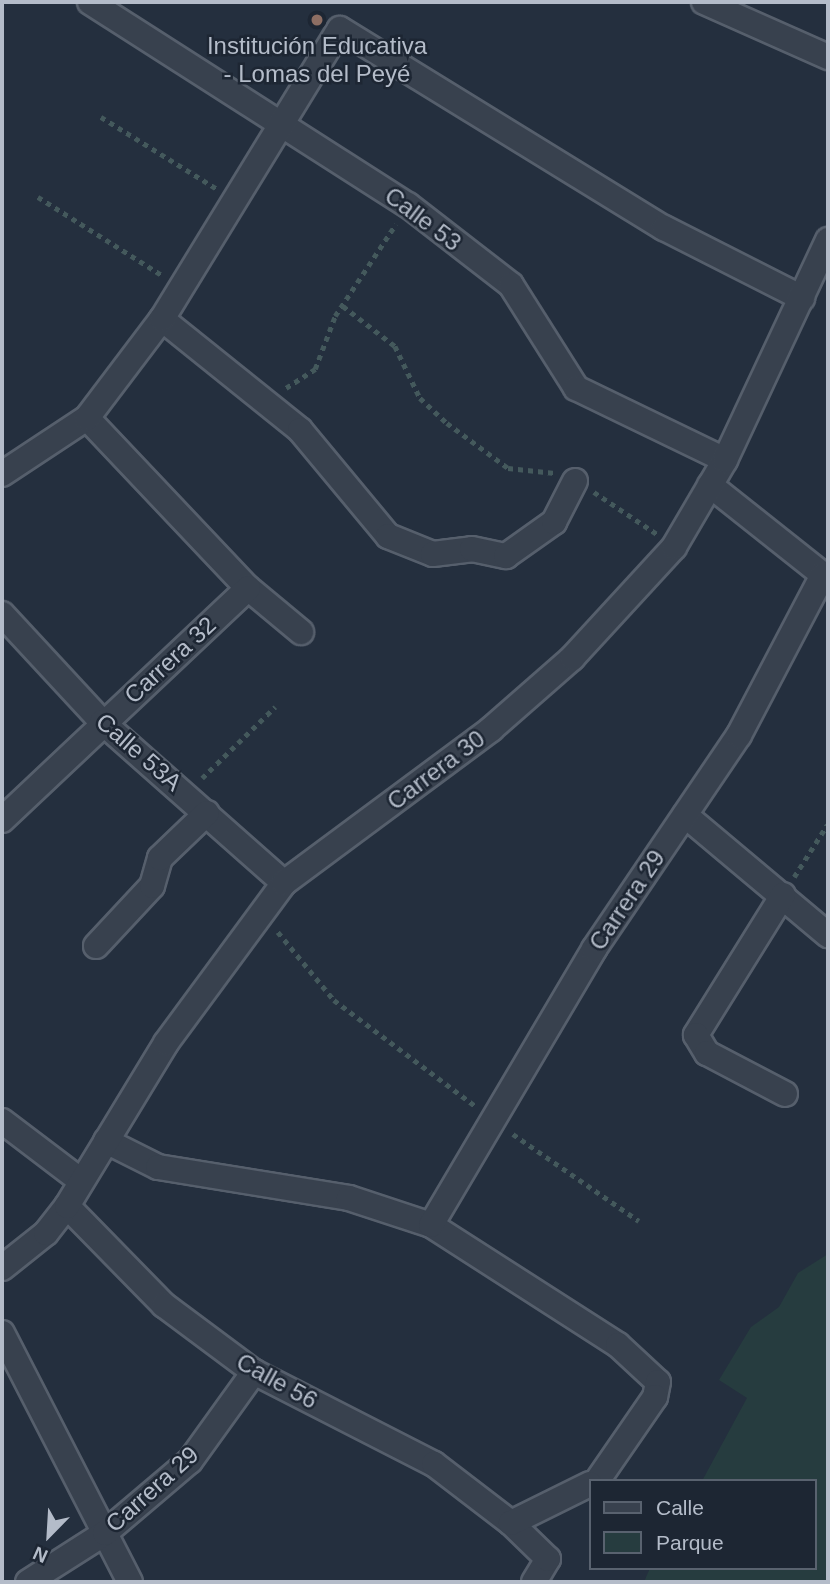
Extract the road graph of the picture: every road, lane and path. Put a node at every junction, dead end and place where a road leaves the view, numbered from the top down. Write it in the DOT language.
graph roads {
  1 [pos="90,2"];
  2 [pos="704,2"];
  3 [pos="828,57"];
  4 [pos="101,117"];
  5 [pos="287,124"];
  6 [pos="38,197"];
  7 [pos="239,201"];
  8 [pos="408,205"];
  9 [pos="828,240"];
  10 [pos="823,268"];
  11 [pos="184,288"];
  12 [pos="803,298"];
  13 [pos="343,306"];
  14 [pos="162,319"];
  15 [pos="265,402"];
  16 [pos="87,418"];
  17 [pos="725,460"];
  18 [pos="2,474"];
  19 [pos="575,481"];
  20 [pos="710,485"];
  21 [pos="674,547"];
  22 [pos="826,577"];
  23 [pos="248,589"];
  24 [pos="2,614"];
  25 [pos="301,632"];
  26 [pos="275,707"];
  27 [pos="102,722"];
  28 [pos="186,793"];
  29 [pos="207,813"];
  30 [pos="685,815"];
  31 [pos="2,820"];
  32 [pos="827,825"];
  33 [pos="284,883"];
  34 [pos="783,895"];
  35 [pos="259,910"];
  36 [pos="825,925"];
  37 [pos="96,946"];
  38 [pos="785,1094"];
  39 [pos="493,1119"];
  40 [pos="2,1121"];
  41 [pos="106,1141"];
  42 [pos="81,1181"];
  43 [pos="67,1206"];
  44 [pos="639,1221"];
  45 [pos="431,1225"];
  46 [pos="2,1268"];
  47 [pos="2,1333"];
  48 [pos="254,1373"];
  49 [pos="598,1479"];
  50 [pos="588,1485"];
  51 [pos="511,1524"];
  52 [pos="105,1533"];
  53 [pos="28,1582"];
  54 [pos="130,1582"];
  55 [pos="534,1582"];
  1 -- 5 [label="street, Calle 53"];
  2 -- 3 [label="street"];
  4 -- 7 [label="path"];
  5 -- 7 [label="street"];
  5 -- 8 [label="street, Calle 53"];
  5 -- 12 [label="street"];
  6 -- 11 [label="path"];
  7 -- 11 [label="street"];
  8 -- 13 [label="path"];
  8 -- 17 [label="street, Calle 53"];
  9 -- 10 [label="street, Carrera 30"];
  10 -- 12 [label="street, Carrera 30"];
  11 -- 14 [label="street"];
  12 -- 17 [label="street, Carrera 30"];
  13 -- 15 [label="path"];
  13 -- 19 [label="path"];
  14 -- 15 [label="street"];
  14 -- 16 [label="street"];
  15 -- 19 [label="street"];
  16 -- 18 [label="street"];
  16 -- 23 [label="street"];
  17 -- 20 [label="street, Carrera 30"];
  19 -- 21 [label="path"];
  20 -- 21 [label="street, Carrera 30"];
  20 -- 22 [label="street"];
  21 -- 33 [label="street, Carrera 30"];
  22 -- 30 [label="street, Carrera 29"];
  23 -- 25 [label="street"];
  23 -- 27 [label="street, Carrera 32"];
  24 -- 27 [label="street, Calle 53A"];
  26 -- 28 [label="path"];
  27 -- 28 [label="street, Calle 53A"];
  27 -- 31 [label="street, Carrera 32"];
  28 -- 29 [label="street, Calle 53A"];
  29 -- 33 [label="street, Calle 53A"];
  29 -- 37 [label="street"];
  30 -- 34 [label="street"];
  30 -- 39 [label="street, Carrera 29"];
  32 -- 34 [label="path"];
  33 -- 35 [label="street, Carrera 30"];
  34 -- 36 [label="street"];
  34 -- 38 [label="street"];
  35 -- 39 [label="path"];
  35 -- 41 [label="street, Carrera 30"];
  39 -- 44 [label="path"];
  39 -- 45 [label="street, Carrera 29"];
  40 -- 42 [label="street"];
  41 -- 42 [label="street, Carrera 30"];
  41 -- 45 [label="street"];
  42 -- 43 [label="street, Carrera 30"];
  43 -- 46 [label="street, Carrera 30"];
  43 -- 48 [label="street, Calle 56"];
  45 -- 49 [label="street"];
  47 -- 52 [label="street"];
  48 -- 51 [label="street, Calle 56"];
  48 -- 52 [label="street, Carrera 29"];
  50 -- 51 [label="street"];
  51 -- 55 [label="street, Calle 56"];
  52 -- 53 [label="street, Carrera 29"];
  52 -- 54 [label="street"];
}
